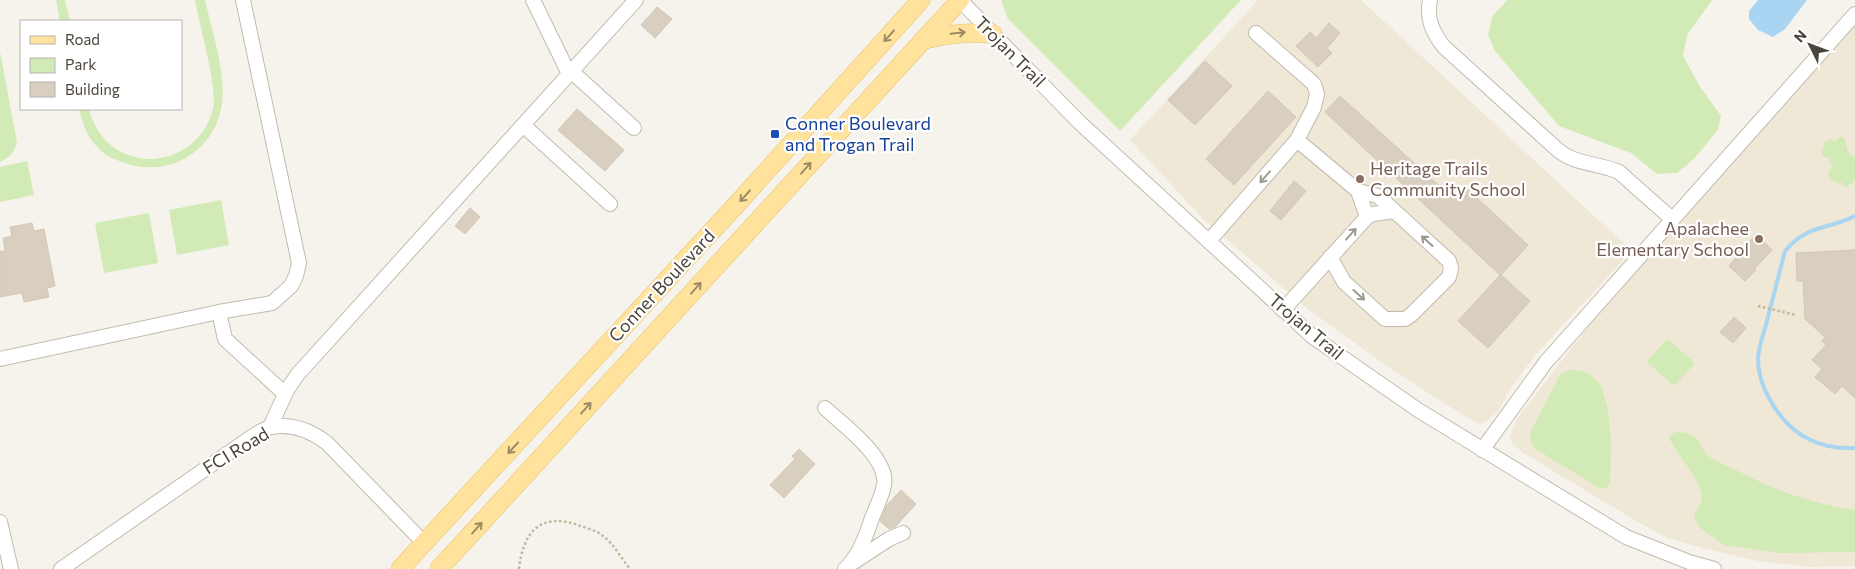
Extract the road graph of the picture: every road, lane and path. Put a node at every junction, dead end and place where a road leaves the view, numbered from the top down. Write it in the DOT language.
graph roads {
  1 [pos="243,0"];
  2 [pos="533,0"];
  3 [pos="636,0"];
  4 [pos="921,0"];
  5 [pos="960,0"];
  6 [pos="1430,0"];
  7 [pos="1855,14"];
  8 [pos="1256,33"];
  9 [pos="993,34"];
  10 [pos="923,40"];
  11 [pos="570,73"];
  12 [pos="523,125"];
  13 [pos="634,128"];
  14 [pos="1297,140"];
  15 [pos="1358,191"];
  16 [pos="610,204"];
  17 [pos="1394,211"];
  18 [pos="1367,217"];
  19 [pos="1672,219"];
  20 [pos="1209,241"];
  21 [pos="1330,257"];
  22 [pos="1758,306"];
  23 [pos="1283,310"];
  24 [pos="219,312"];
  25 [pos="1796,315"];
  26 [pos="0,359"];
  27 [pos="285,394"];
  28 [pos="825,408"];
  29 [pos="270,427"];
  30 [pos="1482,450"];
  31 [pos="0,522"];
  32 [pos="903,533"];
  33 [pos="424,543"];
  34 [pos="3,547"];
  35 [pos="444,567"];
  36 [pos="848,567"];
  37 [pos="11,569"];
  38 [pos="61,569"];
  39 [pos="400,569"];
  40 [pos="519,569"];
  41 [pos="630,569"];
  42 [pos="1714,569"];
  1 -- 24 [label="street"];
  2 -- 11 [label="street"];
  3 -- 11 [label="street"];
  4 -- 33 [label="main road, Conner Boulevard, one-way"];
  5 -- 9 [label="street, Trojan Trail"];
  5 -- 10 [label="main road, Conner Boulevard"];
  6 -- 19 [label="street"];
  7 -- 19 [label="street"];
  8 -- 14 [label="street"];
  10 -- 9 [label="main road, one-way"];
  9 -- 20 [label="street, Trojan Trail"];
  35 -- 10 [label="main road, Conner Boulevard, one-way"];
  11 -- 12 [label="street"];
  11 -- 13 [label="street"];
  12 -- 16 [label="street"];
  12 -- 27 [label="street"];
  14 -- 15 [label="street"];
  14 -- 20 [label="street, one-way"];
  15 -- 17 [label="street"];
  15 -- 18 [label="street"];
  17 -- 18 [label="street"];
  21 -- 17 [label="street, one-way"];
  21 -- 18 [label="street, one-way"];
  19 -- 30 [label="street"];
  20 -- 23 [label="street, Trojan Trail"];
  21 -- 23 [label="street"];
  22 -- 25 [label="path"];
  23 -- 30 [label="street, Trojan Trail"];
  24 -- 26 [label="street"];
  24 -- 27 [label="street"];
  27 -- 29 [label="street"];
  28 -- 36 [label="street"];
  29 -- 33 [label="street, FCI Road"];
  29 -- 38 [label="street, FCI Road"];
  30 -- 42 [label="street, Trojan Trail"];
  31 -- 34 [label="street"];
  32 -- 36 [label="street"];
  33 -- 35 [label="main road"];
  33 -- 39 [label="main road, Conner Boulevard"];
  34 -- 37 [label="street"];
  40 -- 41 [label="path"];
}
